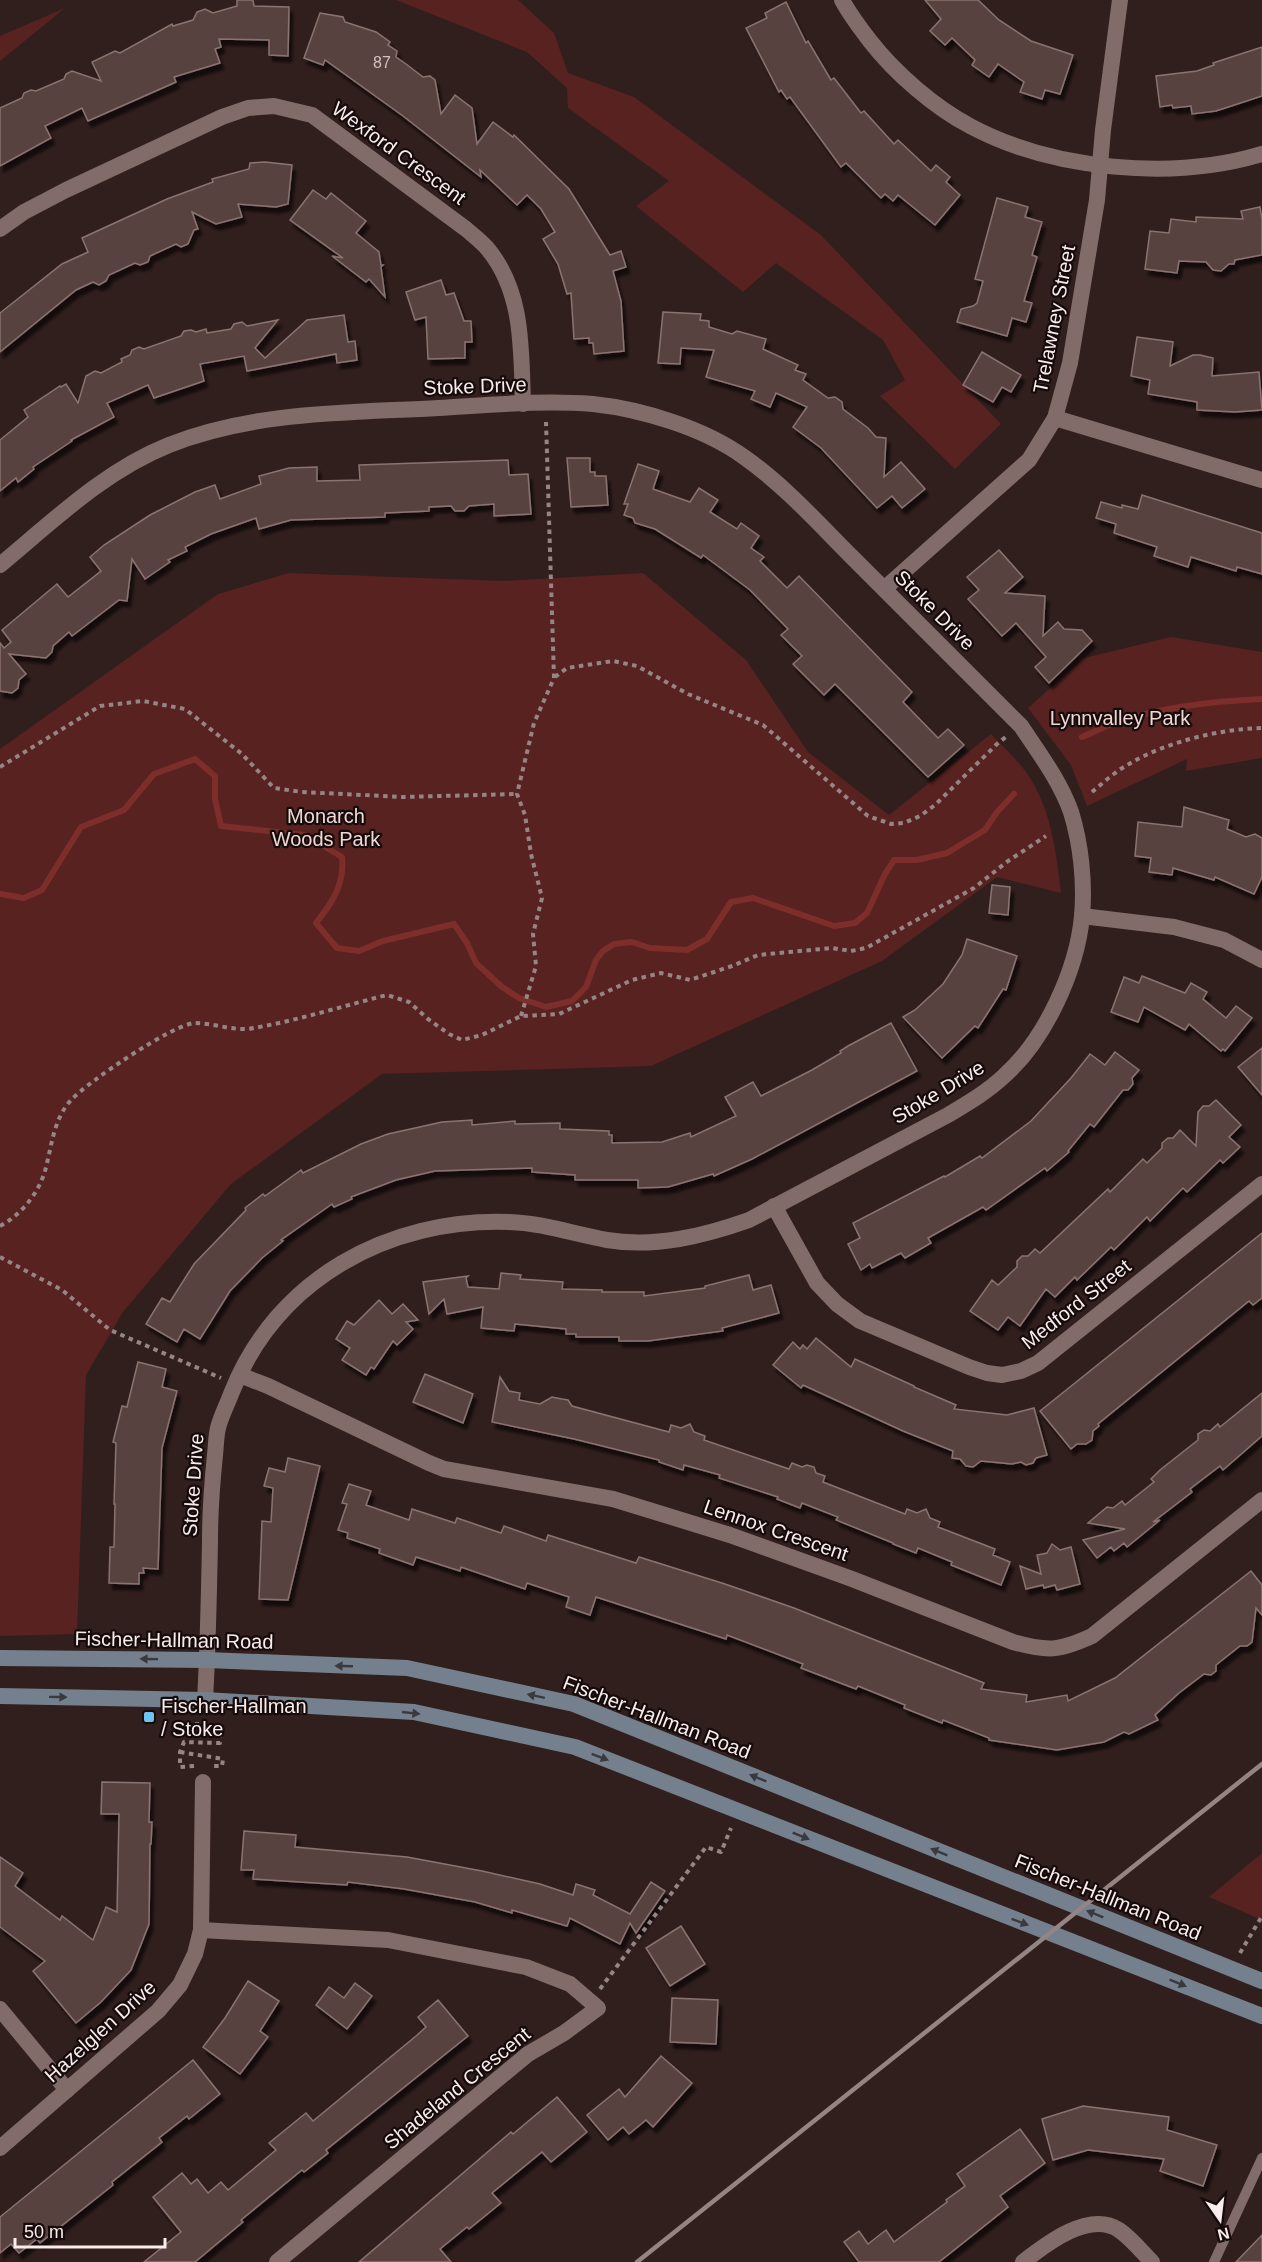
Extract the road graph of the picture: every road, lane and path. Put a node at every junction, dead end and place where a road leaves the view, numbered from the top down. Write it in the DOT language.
graph roads {
  1 [pos="842,0"];
  2 [pos="1120,0"];
  3 [pos="1262,154"];
  4 [pos="1101,166"];
  5 [pos="0,229"];
  6 [pos="523,404"];
  7 [pos="1055,418"];
  8 [pos="546,422"];
  9 [pos="1262,480"];
  10 [pos="0,565"];
  11 [pos="884,589"];
  12 [pos="554,678"];
  13 [pos="1021,726"];
  14 [pos="1262,728"];
  15 [pos="0,768"];
  16 [pos="1092,792"];
  17 [pos="517,794"];
  18 [pos="1046,836"];
  19 [pos="1082,916"];
  20 [pos="1262,960"];
  21 [pos="521,1016"];
  22 [pos="1262,1184"];
  23 [pos="774,1206"];
  24 [pos="0,1226"];
  25 [pos="0,1257"];
  26 [pos="240,1375"];
  27 [pos="221,1378"];
  28 [pos="1262,1500"];
  29 [pos="0,1658"];
  30 [pos="207,1660"];
  31 [pos="0,1696"];
  32 [pos="206,1700"];
  33 [pos="197,1721"];
  34 [pos="180,1752"];
  35 [pos="203,1782"];
  36 [pos="731,1828"];
  37 [pos="1262,1916"];
  38 [pos="201,1930"];
  39 [pos="1240,1953"];
  40 [pos="1262,1981"];
  41 [pos="591,2002"];
  42 [pos="0,2009"];
  43 [pos="1262,2016"];
  44 [pos="67,2090"];
  45 [pos="0,2148"];
  46 [pos="1262,2158"];
  47 [pos="277,2262"];
  48 [pos="1023,2262"];
  49 [pos="1152,2262"];
  50 [pos="1214,2262"];
  1 -- 4 [label="street"];
  2 -- 4 [label="street, Trelawney Street"];
  3 -- 4 [label="street"];
  4 -- 7 [label="street, Trelawney Street"];
  5 -- 6 [label="street, Wexford Crescent"];
  6 -- 10 [label="street, Stoke Drive"];
  6 -- 11 [label="street, Stoke Drive"];
  7 -- 9 [label="street"];
  7 -- 11 [label="street, Trelawney Street"];
  8 -- 12 [label="path"];
  11 -- 13 [label="street, Stoke Drive"];
  12 -- 13 [label="path"];
  12 -- 17 [label="path"];
  13 -- 19 [label="street, Stoke Drive"];
  14 -- 16 [label="path"];
  15 -- 17 [label="path"];
  17 -- 21 [label="path"];
  18 -- 21 [label="path"];
  19 -- 20 [label="street"];
  19 -- 23 [label="street, Stoke Drive"];
  21 -- 24 [label="path"];
  22 -- 23 [label="street, Medford Street"];
  23 -- 26 [label="street, Stoke Drive"];
  25 -- 27 [label="path"];
  26 -- 28 [label="street, Lennox Crescent"];
  26 -- 30 [label="street, Stoke Drive"];
  30 -- 29 [label="main road, Fischer-Hallman Road, one-way"];
  30 -- 32 [label="street, Stoke Drive"];
  40 -- 30 [label="main road, Fischer-Hallman Road, one-way"];
  31 -- 32 [label="main road, one-way"];
  32 -- 43 [label="main road, one-way"];
  33 -- 34 [label="path"];
  34 -- 34 [label="path"];
  35 -- 38 [label="street, Hazelglen Drive"];
  36 -- 41 [label="path"];
  37 -- 39 [label="path"];
  38 -- 41 [label="street"];
  38 -- 44 [label="street, Hazelglen Drive"];
  41 -- 47 [label="street, Shadeland Crescent"];
  42 -- 44 [label="street"];
  44 -- 45 [label="street, Hazelglen Drive"];
  46 -- 50 [label="lane"];
  48 -- 49 [label="street"];
}
